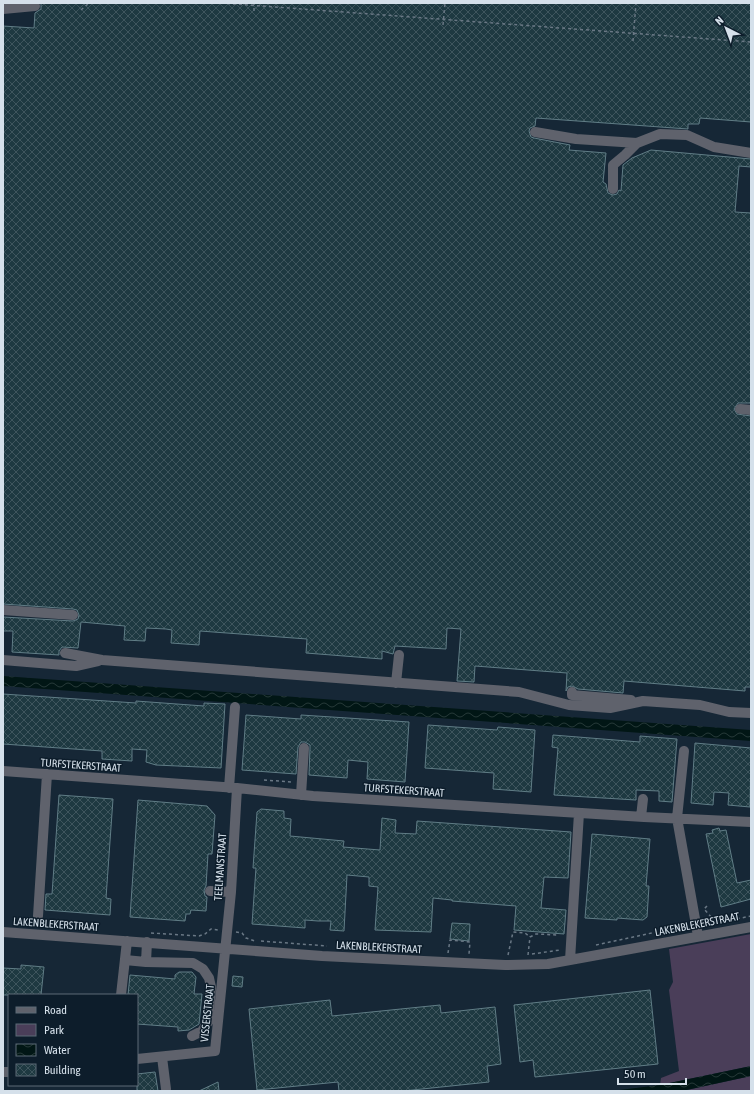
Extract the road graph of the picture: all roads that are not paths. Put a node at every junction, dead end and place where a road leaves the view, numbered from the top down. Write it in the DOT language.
graph roads {
  1 [pos="35,6"];
  2 [pos="3,9"];
  3 [pos="535,132"];
  4 [pos="637,143"];
  5 [pos="751,153"];
  6 [pos="613,189"];
  7 [pos="740,409"];
  8 [pos="751,410"];
  9 [pos="3,610"];
  10 [pos="72,615"];
  11 [pos="65,653"];
  12 [pos="399,655"];
  13 [pos="3,660"];
  14 [pos="102,660"];
  15 [pos="396,683"];
  16 [pos="572,692"];
  17 [pos="643,701"];
  18 [pos="235,707"];
  19 [pos="751,713"];
  20 [pos="304,748"];
  21 [pos="684,751"];
  22 [pos="3,771"];
  23 [pos="47,774"];
  24 [pos="233,788"];
  25 [pos="301,795"];
  26 [pos="643,799"];
  27 [pos="579,813"];
  28 [pos="641,817"];
  29 [pos="677,818"];
  30 [pos="751,822"];
  31 [pos="210,891"];
  32 [pos="230,892"];
  33 [pos="38,916"];
  34 [pos="751,926"];
  35 [pos="3,932"];
  36 [pos="698,936"];
  37 [pos="127,941"];
  38 [pos="147,942"];
  39 [pos="225,948"];
  40 [pos="125,960"];
  41 [pos="570,960"];
  42 [pos="146,962"];
  43 [pos="121,994"];
  44 [pos="209,1006"];
  45 [pos="220,1007"];
  46 [pos="192,1036"];
  47 [pos="162,1057"];
  48 [pos="138,1059"];
  49 [pos="166,1089"];
  1 -- 2 [label="street"];
  3 -- 4 [label="street"];
  4 -- 5 [label="street"];
  4 -- 6 [label="street"];
  7 -- 8 [label="street"];
  9 -- 10 [label="street"];
  11 -- 14 [label="street"];
  12 -- 15 [label="street"];
  13 -- 14 [label="street"];
  14 -- 15 [label="street"];
  15 -- 17 [label="street"];
  16 -- 17 [label="street"];
  17 -- 19 [label="street"];
  18 -- 24 [label="street"];
  20 -- 25 [label="street"];
  21 -- 29 [label="street"];
  22 -- 23 [label="street, TURFSTEKERSTRAAT"];
  23 -- 24 [label="street, TURFSTEKERSTRAAT"];
  23 -- 33 [label="street"];
  24 -- 25 [label="street, TURFSTEKERSTRAAT"];
  24 -- 32 [label="street, TEELMANSTRAAT"];
  25 -- 27 [label="street, TURFSTEKERSTRAAT"];
  26 -- 28 [label="street"];
  27 -- 28 [label="street, TURFSTEKERSTRAAT"];
  27 -- 41 [label="street"];
  28 -- 29 [label="street, TURFSTEKERSTRAAT"];
  29 -- 30 [label="street, TURFSTEKERSTRAAT"];
  29 -- 36 [label="street"];
  31 -- 32 [label="street"];
  32 -- 39 [label="street, TEELMANSTRAAT"];
  34 -- 36 [label="street, LAKENBLEKERSTRAAT"];
  35 -- 37 [label="street, LAKENBLEKERSTRAAT"];
  36 -- 41 [label="street, LAKENBLEKERSTRAAT"];
  37 -- 38 [label="street, LAKENBLEKERSTRAAT"];
  37 -- 40 [label="street"];
  38 -- 39 [label="street, LAKENBLEKERSTRAAT"];
  38 -- 42 [label="street"];
  39 -- 41 [label="street, LAKENBLEKERSTRAAT"];
  39 -- 45 [label="street, VISSERSTRAAT"];
  40 -- 42 [label="street"];
  40 -- 43 [label="street"];
  42 -- 44 [label="street"];
  44 -- 45 [label="street"];
  44 -- 46 [label="street"];
  45 -- 47 [label="street, VISSERSTRAAT"];
  47 -- 48 [label="street, VISSERSTRAAT"];
  47 -- 49 [label="street"];
}
